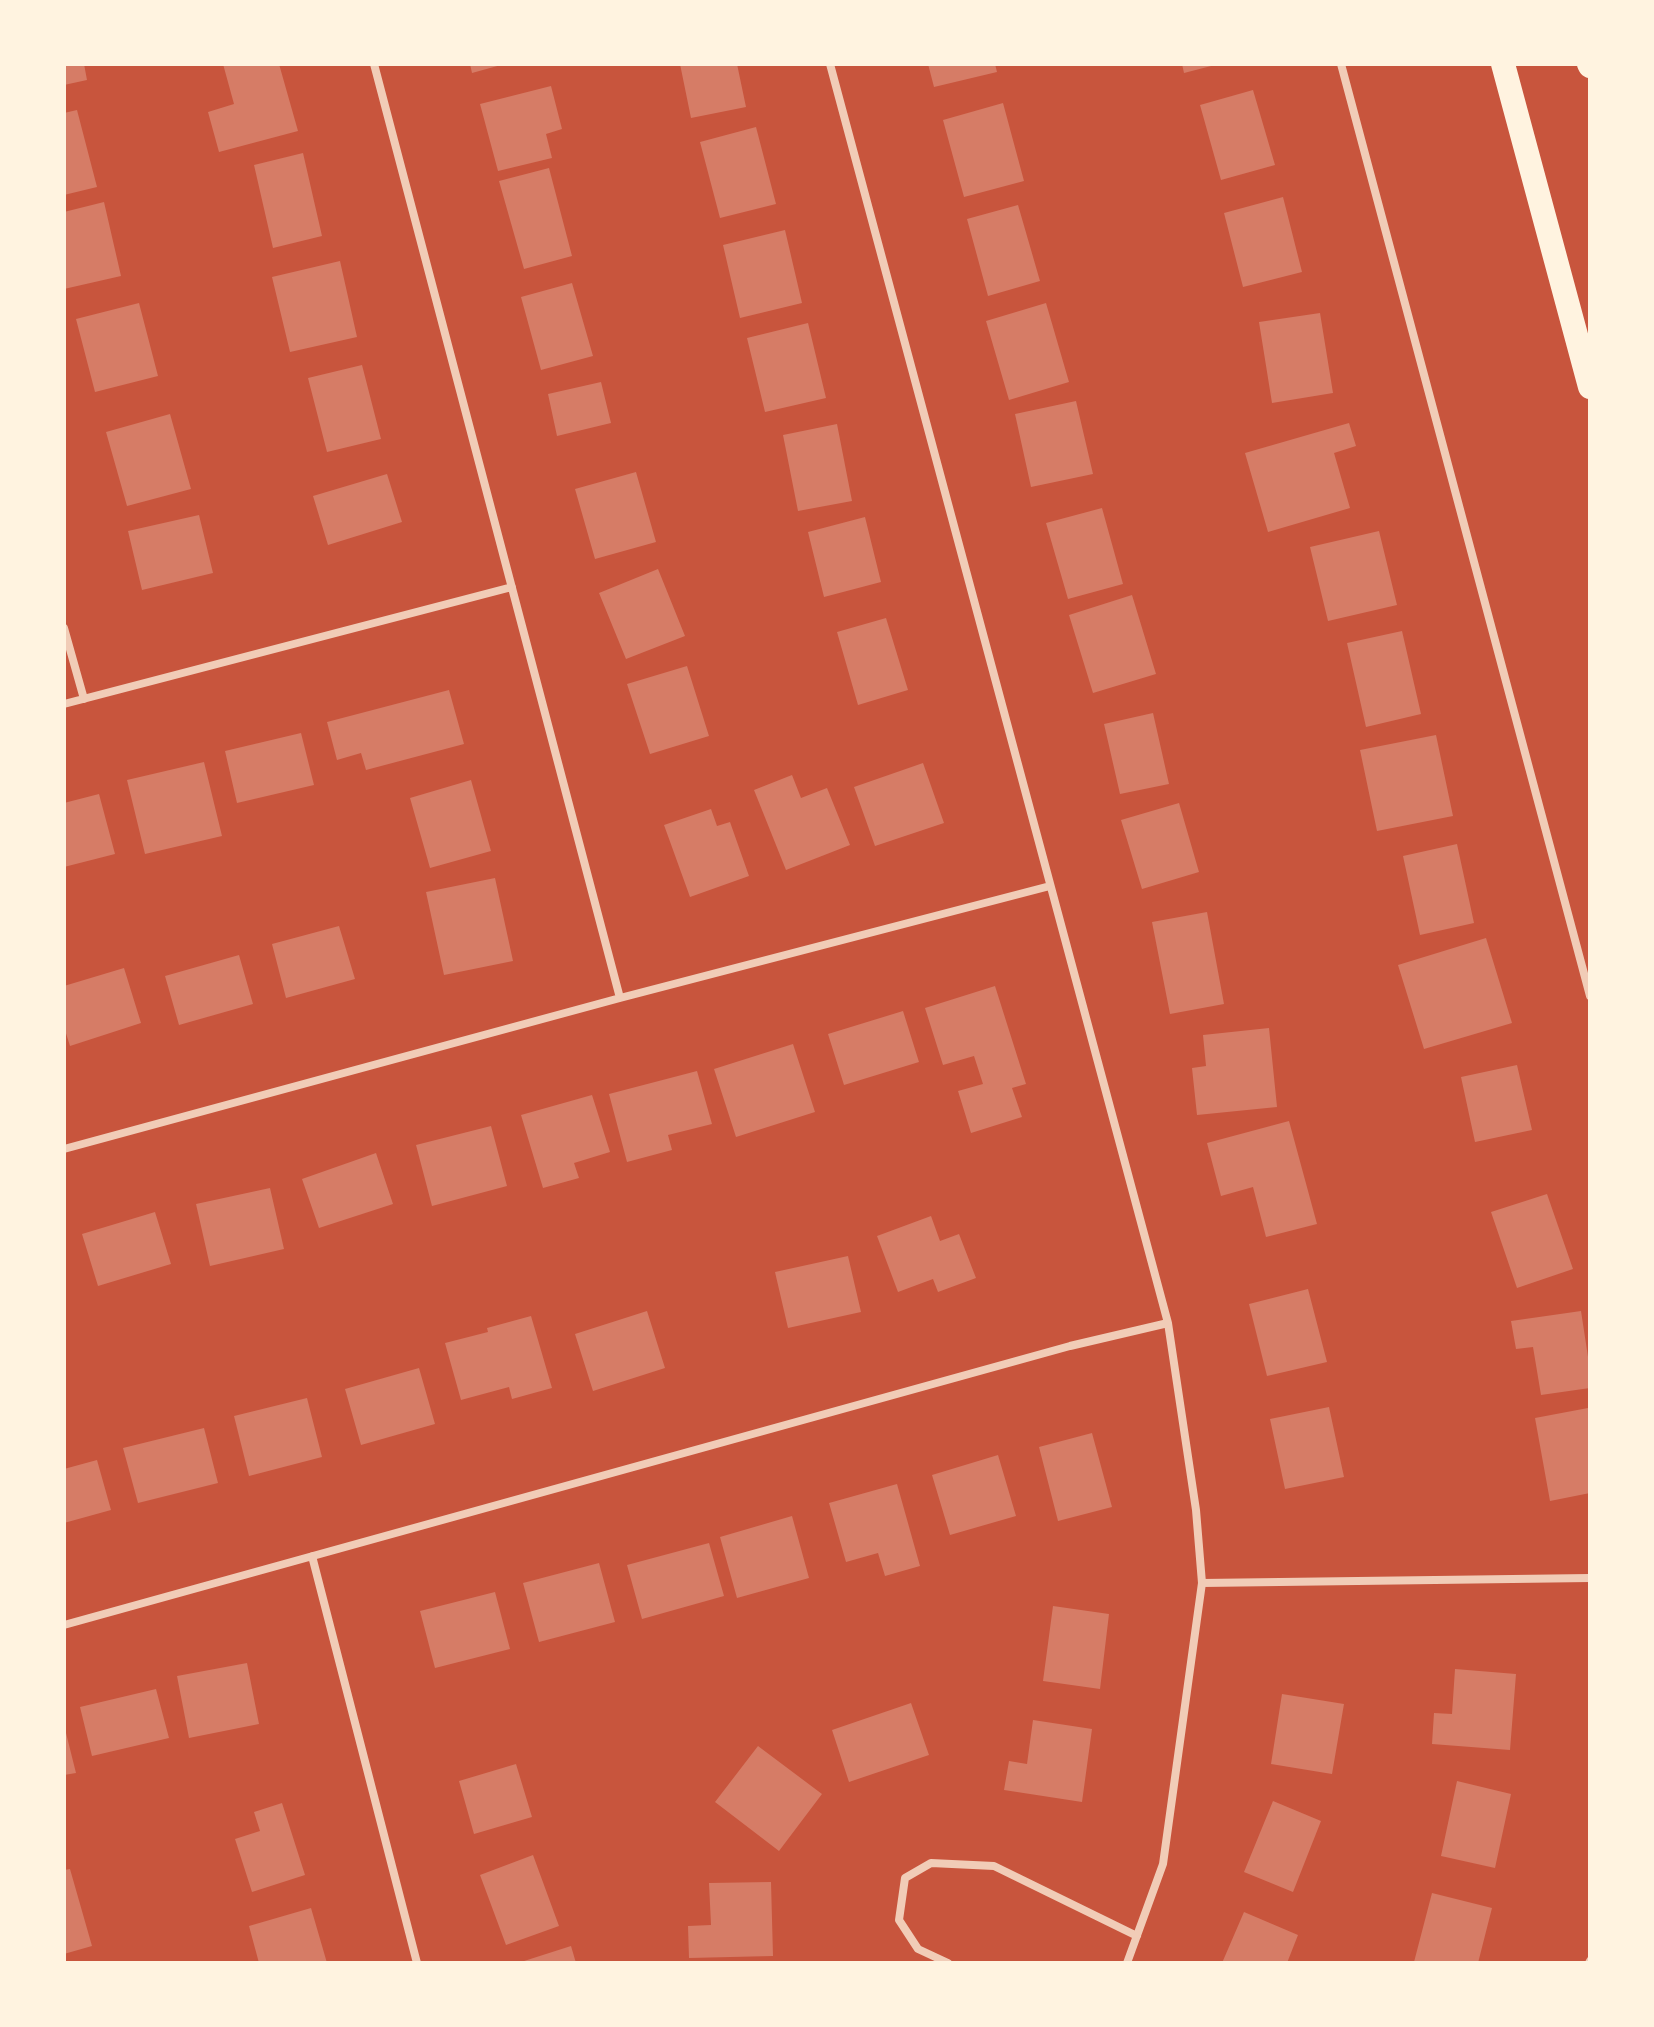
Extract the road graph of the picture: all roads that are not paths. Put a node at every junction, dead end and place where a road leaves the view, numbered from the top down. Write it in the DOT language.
graph roads {
  1 [pos="374,64"];
  2 [pos="830,64"];
  3 [pos="1341,64"];
  4 [pos="1503,64"];
  5 [pos="1590,387"];
  6 [pos="512,587"];
  7 [pos="64,628"];
  8 [pos="84,699"];
  9 [pos="64,704"];
  10 [pos="1050,886"];
  11 [pos="1590,996"];
  12 [pos="620,998"];
  13 [pos="64,1149"];
  14 [pos="1168,1323"];
  15 [pos="312,1556"];
  16 [pos="1590,1578"];
  17 [pos="1202,1583"];
  18 [pos="64,1625"];
  19 [pos="1137,1936"];
  20 [pos="417,1963"];
  21 [pos="948,1963"];
  22 [pos="1127,1963"];
  1 -- 6 [label="street"];
  2 -- 10 [label="street"];
  3 -- 11 [label="street"];
  4 -- 5 [label="highway"];
  6 -- 8 [label="street"];
  6 -- 12 [label="street"];
  7 -- 8 [label="street"];
  8 -- 9 [label="street"];
  10 -- 12 [label="street"];
  10 -- 14 [label="street"];
  12 -- 13 [label="street"];
  14 -- 15 [label="street"];
  14 -- 17 [label="street"];
  15 -- 18 [label="street"];
  15 -- 20 [label="street"];
  16 -- 17 [label="street"];
  17 -- 19 [label="street"];
  19 -- 21 [label="street"];
  19 -- 22 [label="street"];
}
